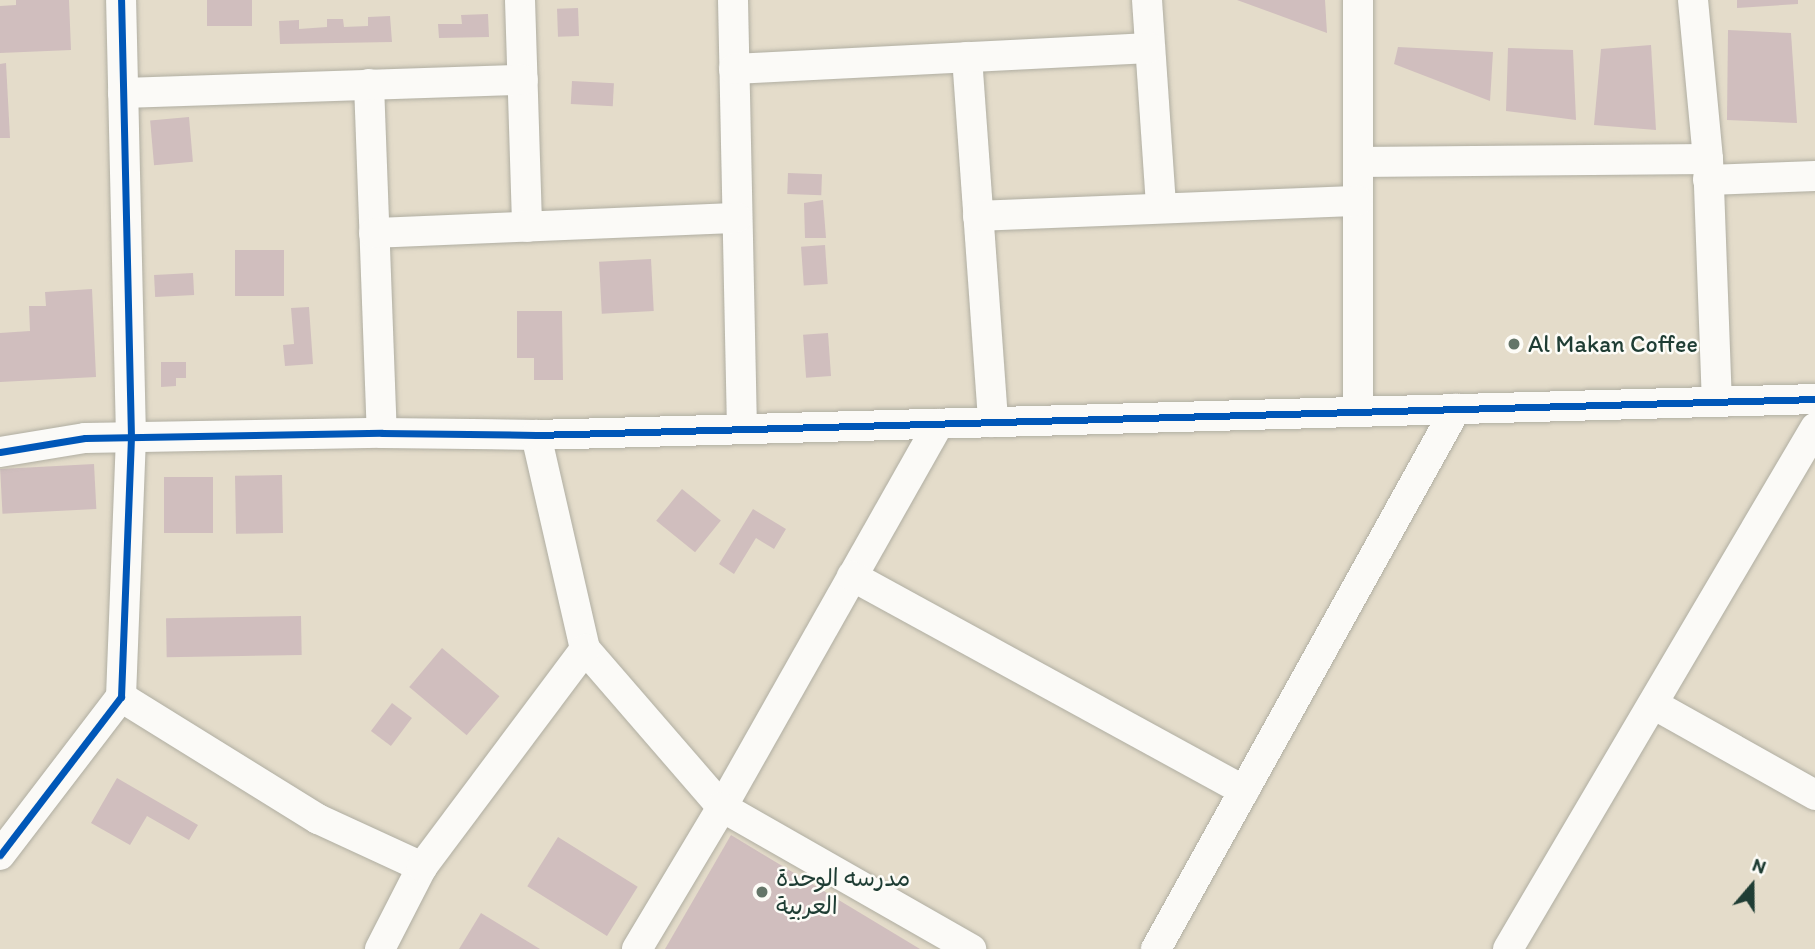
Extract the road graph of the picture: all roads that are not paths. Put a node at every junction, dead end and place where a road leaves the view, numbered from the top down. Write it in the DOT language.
graph roads {
  1 [pos="121,0"];
  2 [pos="520,0"];
  3 [pos="733,0"];
  4 [pos="1147,0"];
  5 [pos="1358,0"];
  6 [pos="1693,0"];
  7 [pos="1149,48"];
  8 [pos="967,57"];
  9 [pos="734,69"];
  10 [pos="523,79"];
  11 [pos="369,85"];
  12 [pos="123,93"];
  13 [pos="1358,162"];
  14 [pos="1708,169"];
  15 [pos="1815,176"];
  16 [pos="1358,201"];
  17 [pos="1161,208"];
  18 [pos="978,216"];
  19 [pos="737,218"];
  20 [pos="527,227"];
  21 [pos="374,233"];
  22 [pos="1815,399"];
  23 [pos="1717,402"];
  24 [pos="1457,410"];
  25 [pos="1358,412"];
  26 [pos="993,422"];
  27 [pos="939,424"];
  28 [pos="742,427"];
  29 [pos="1815,428"];
  30 [pos="382,433"];
  31 [pos="536,435"];
  32 [pos="131,438"];
  33 [pos="0,452"];
  34 [pos="852,576"];
  35 [pos="585,649"];
  36 [pos="121,697"];
  37 [pos="1653,704"];
  38 [pos="1244,791"];
  39 [pos="1815,795"];
  40 [pos="722,807"];
  41 [pos="0,855"];
  42 [pos="422,867"];
  43 [pos="380,949"];
  44 [pos="637,949"];
  45 [pos="971,949"];
  46 [pos="1156,949"];
  47 [pos="1508,949"];
  1 -- 12 [label="street"];
  2 -- 10 [label="street"];
  3 -- 9 [label="street"];
  4 -- 7 [label="street"];
  5 -- 13 [label="street"];
  6 -- 14 [label="street"];
  7 -- 8 [label="street"];
  7 -- 17 [label="street"];
  8 -- 9 [label="street"];
  8 -- 18 [label="street"];
  9 -- 19 [label="street"];
  10 -- 11 [label="street"];
  10 -- 20 [label="street"];
  11 -- 12 [label="street"];
  11 -- 21 [label="street"];
  12 -- 32 [label="street"];
  13 -- 14 [label="street"];
  13 -- 16 [label="street"];
  14 -- 15 [label="street"];
  14 -- 23 [label="street"];
  16 -- 17 [label="street"];
  16 -- 25 [label="street"];
  17 -- 18 [label="street"];
  18 -- 26 [label="street"];
  19 -- 20 [label="street"];
  19 -- 28 [label="street"];
  20 -- 21 [label="street"];
  21 -- 30 [label="street"];
  22 -- 23 [label="street"];
  23 -- 24 [label="street"];
  24 -- 25 [label="street"];
  24 -- 38 [label="street"];
  25 -- 26 [label="street"];
  26 -- 27 [label="street"];
  27 -- 28 [label="street"];
  27 -- 34 [label="street"];
  28 -- 31 [label="street"];
  29 -- 37 [label="street"];
  30 -- 31 [label="street"];
  30 -- 32 [label="street"];
  31 -- 35 [label="street"];
  32 -- 33 [label="street"];
  32 -- 36 [label="street"];
  34 -- 38 [label="street"];
  34 -- 40 [label="street"];
  35 -- 40 [label="street"];
  35 -- 42 [label="street"];
  36 -- 41 [label="street"];
  36 -- 42 [label="street"];
  37 -- 39 [label="street"];
  37 -- 47 [label="street"];
  38 -- 46 [label="street"];
  40 -- 44 [label="street"];
  40 -- 45 [label="street"];
  42 -- 43 [label="street"];
}
